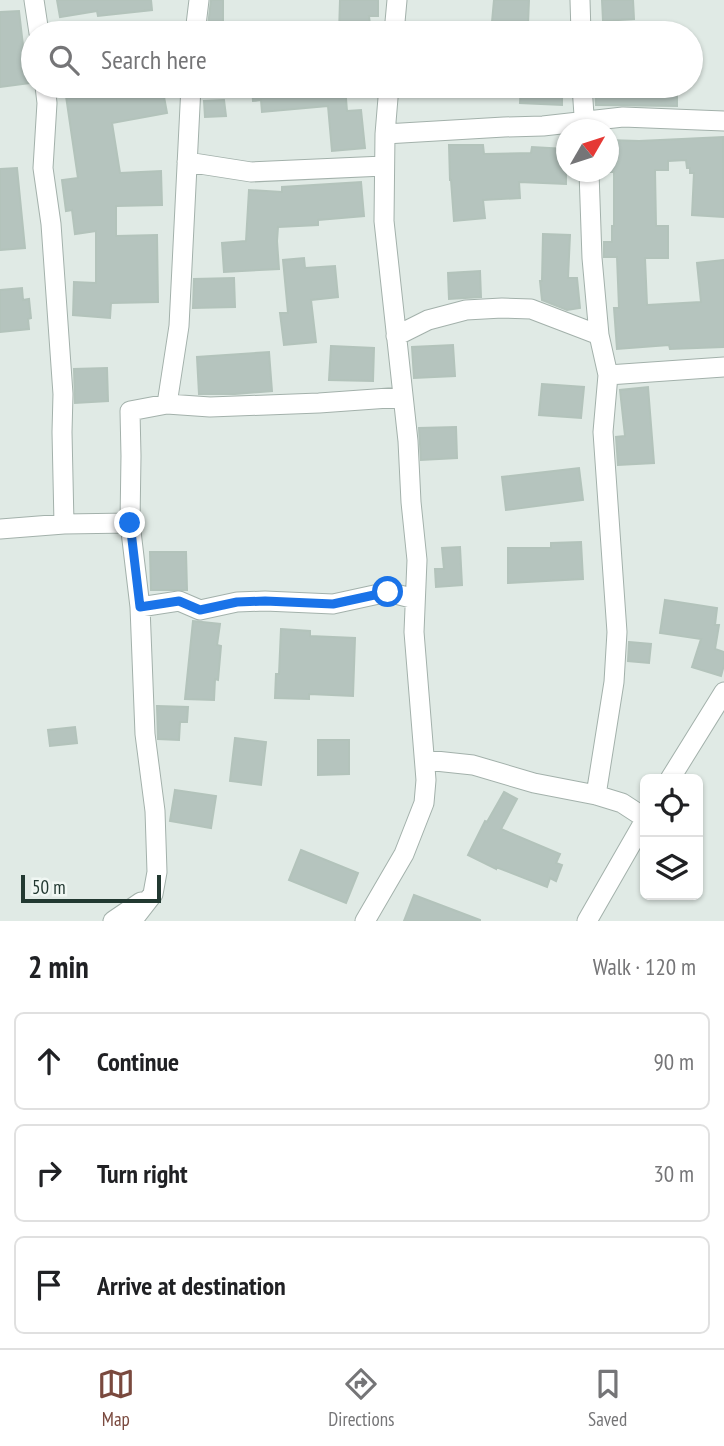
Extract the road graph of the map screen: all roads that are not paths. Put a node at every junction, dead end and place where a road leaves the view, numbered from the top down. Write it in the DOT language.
graph roads {
  1 [pos="34,0"];
  2 [pos="199,0"];
  3 [pos="397,0"];
  4 [pos="580,0"];
  5 [pos="37,21"];
  6 [pos="196,21"];
  7 [pos="395,21"];
  8 [pos="581,21"];
  9 [pos="46,98"];
  10 [pos="190,98"];
  11 [pos="388,98"];
  12 [pos="583,98"];
  13 [pos="585,119"];
  14 [pos="614,119"];
  15 [pos="724,121"];
  16 [pos="556,126"];
  17 [pos="385,134"];
  18 [pos="187,162"];
  19 [pos="384,166"];
  20 [pos="589,182"];
  21 [pos="599,335"];
  22 [pos="396,336"];
  23 [pos="724,367"];
  24 [pos="608,375"];
  25 [pos="402,397"];
  26 [pos="167,404"];
  27 [pos="130,523"];
  28 [pos="64,524"];
  29 [pos="0,529"];
  30 [pos="415,599"];
  31 [pos="140,607"];
  32 [pos="724,692"];
  33 [pos="426,760"];
  34 [pos="673,774"];
  35 [pos="596,795"];
  36 [pos="640,816"];
  37 [pos="640,828"];
  38 [pos="153,894"];
  39 [pos="113,921"];
  40 [pos="132,921"];
  41 [pos="365,921"];
  42 [pos="587,921"];
  1 -- 5 [label="street"];
  2 -- 6 [label="street"];
  3 -- 7 [label="street"];
  4 -- 8 [label="street"];
  9 -- 28 [label="street"];
  10 -- 18 [label="street"];
  11 -- 17 [label="street"];
  12 -- 13 [label="street"];
  14 -- 15 [label="street"];
  16 -- 17 [label="street"];
  17 -- 19 [label="street"];
  18 -- 19 [label="street"];
  18 -- 26 [label="street"];
  19 -- 22 [label="street"];
  20 -- 21 [label="street"];
  21 -- 22 [label="street"];
  21 -- 24 [label="street"];
  22 -- 25 [label="street"];
  23 -- 24 [label="street"];
  24 -- 35 [label="street"];
  25 -- 26 [label="street"];
  25 -- 30 [label="street"];
  26 -- 27 [label="street"];
  27 -- 28 [label="street"];
  27 -- 31 [label="street"];
  28 -- 29 [label="street"];
  30 -- 31 [label="street"];
  30 -- 33 [label="street"];
  31 -- 38 [label="street"];
  32 -- 34 [label="street"];
  33 -- 35 [label="street"];
  33 -- 41 [label="street"];
  35 -- 36 [label="street"];
  37 -- 42 [label="street"];
  38 -- 39 [label="street"];
  38 -- 40 [label="street"];
}
